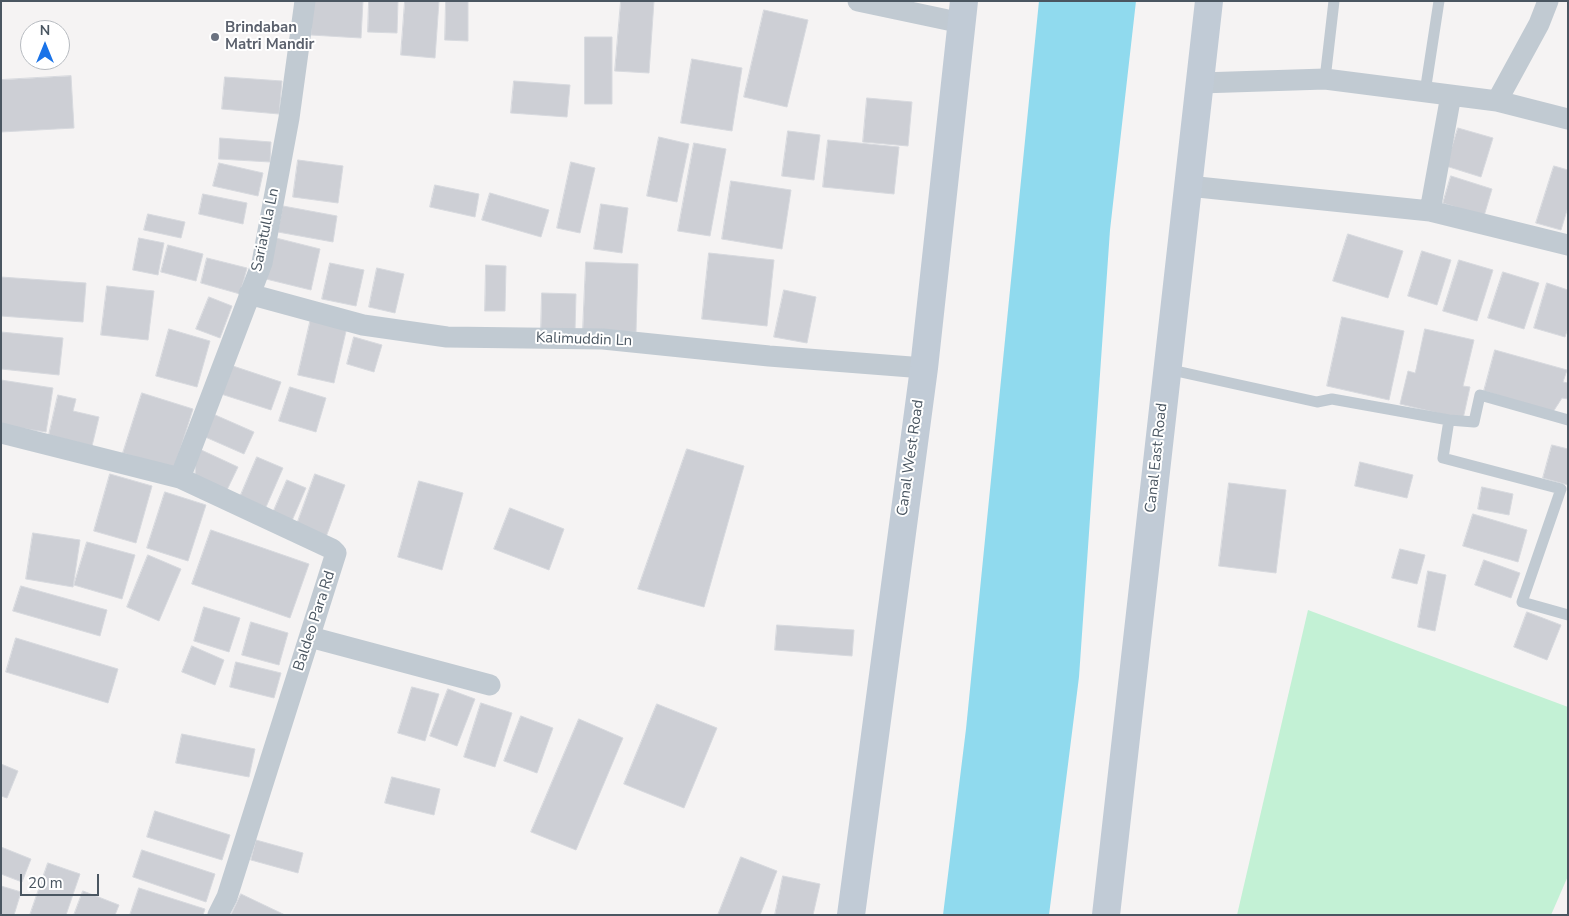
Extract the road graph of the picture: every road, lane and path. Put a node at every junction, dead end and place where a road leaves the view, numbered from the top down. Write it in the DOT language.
graph roads {
  1 [pos="305,1"];
  2 [pos="858,1"];
  3 [pos="1209,1"];
  4 [pos="1334,1"];
  5 [pos="1439,1"];
  6 [pos="1548,1"];
  7 [pos="963,12"];
  8 [pos="1326,79"];
  9 [pos="1200,83"];
  10 [pos="1425,92"];
  11 [pos="1451,95"];
  12 [pos="1498,101"];
  13 [pos="1568,119"];
  14 [pos="1188,186"];
  15 [pos="1430,211"];
  16 [pos="1568,245"];
  17 [pos="249,294"];
  18 [pos="924,368"];
  19 [pos="1167,369"];
  20 [pos="1449,420"];
  21 [pos="1568,420"];
  22 [pos="1,433"];
  23 [pos="180,478"];
  24 [pos="1568,615"];
  25 [pos="310,637"];
  26 [pos="490,685"];
  27 [pos="218,915"];
  28 [pos="851,915"];
  29 [pos="1106,915"];
  1 -- 17 [label="street, Sariatulla Ln"];
  2 -- 7 [label="street"];
  3 -- 9 [label="main road, Canal East Road"];
  4 -- 8 [label="lane"];
  5 -- 10 [label="lane"];
  6 -- 12 [label="street"];
  7 -- 18 [label="main road, Canal West Road"];
  8 -- 9 [label="street"];
  8 -- 10 [label="street"];
  9 -- 14 [label="main road, Canal East Road"];
  10 -- 11 [label="street"];
  11 -- 12 [label="street"];
  11 -- 15 [label="street"];
  12 -- 13 [label="street"];
  14 -- 15 [label="street"];
  14 -- 19 [label="main road, Canal East Road"];
  15 -- 16 [label="street"];
  17 -- 18 [label="street, Kalimuddin Ln"];
  17 -- 23 [label="street, Sariatulla Ln"];
  18 -- 28 [label="main road, Canal West Road"];
  19 -- 20 [label="lane"];
  19 -- 29 [label="main road, Canal East Road"];
  20 -- 21 [label="lane"];
  20 -- 24 [label="lane"];
  22 -- 23 [label="street, Baldeo Para Rd"];
  23 -- 25 [label="street, Baldeo Para Rd"];
  25 -- 26 [label="street"];
  25 -- 27 [label="street, Baldeo Para Rd"];
}
